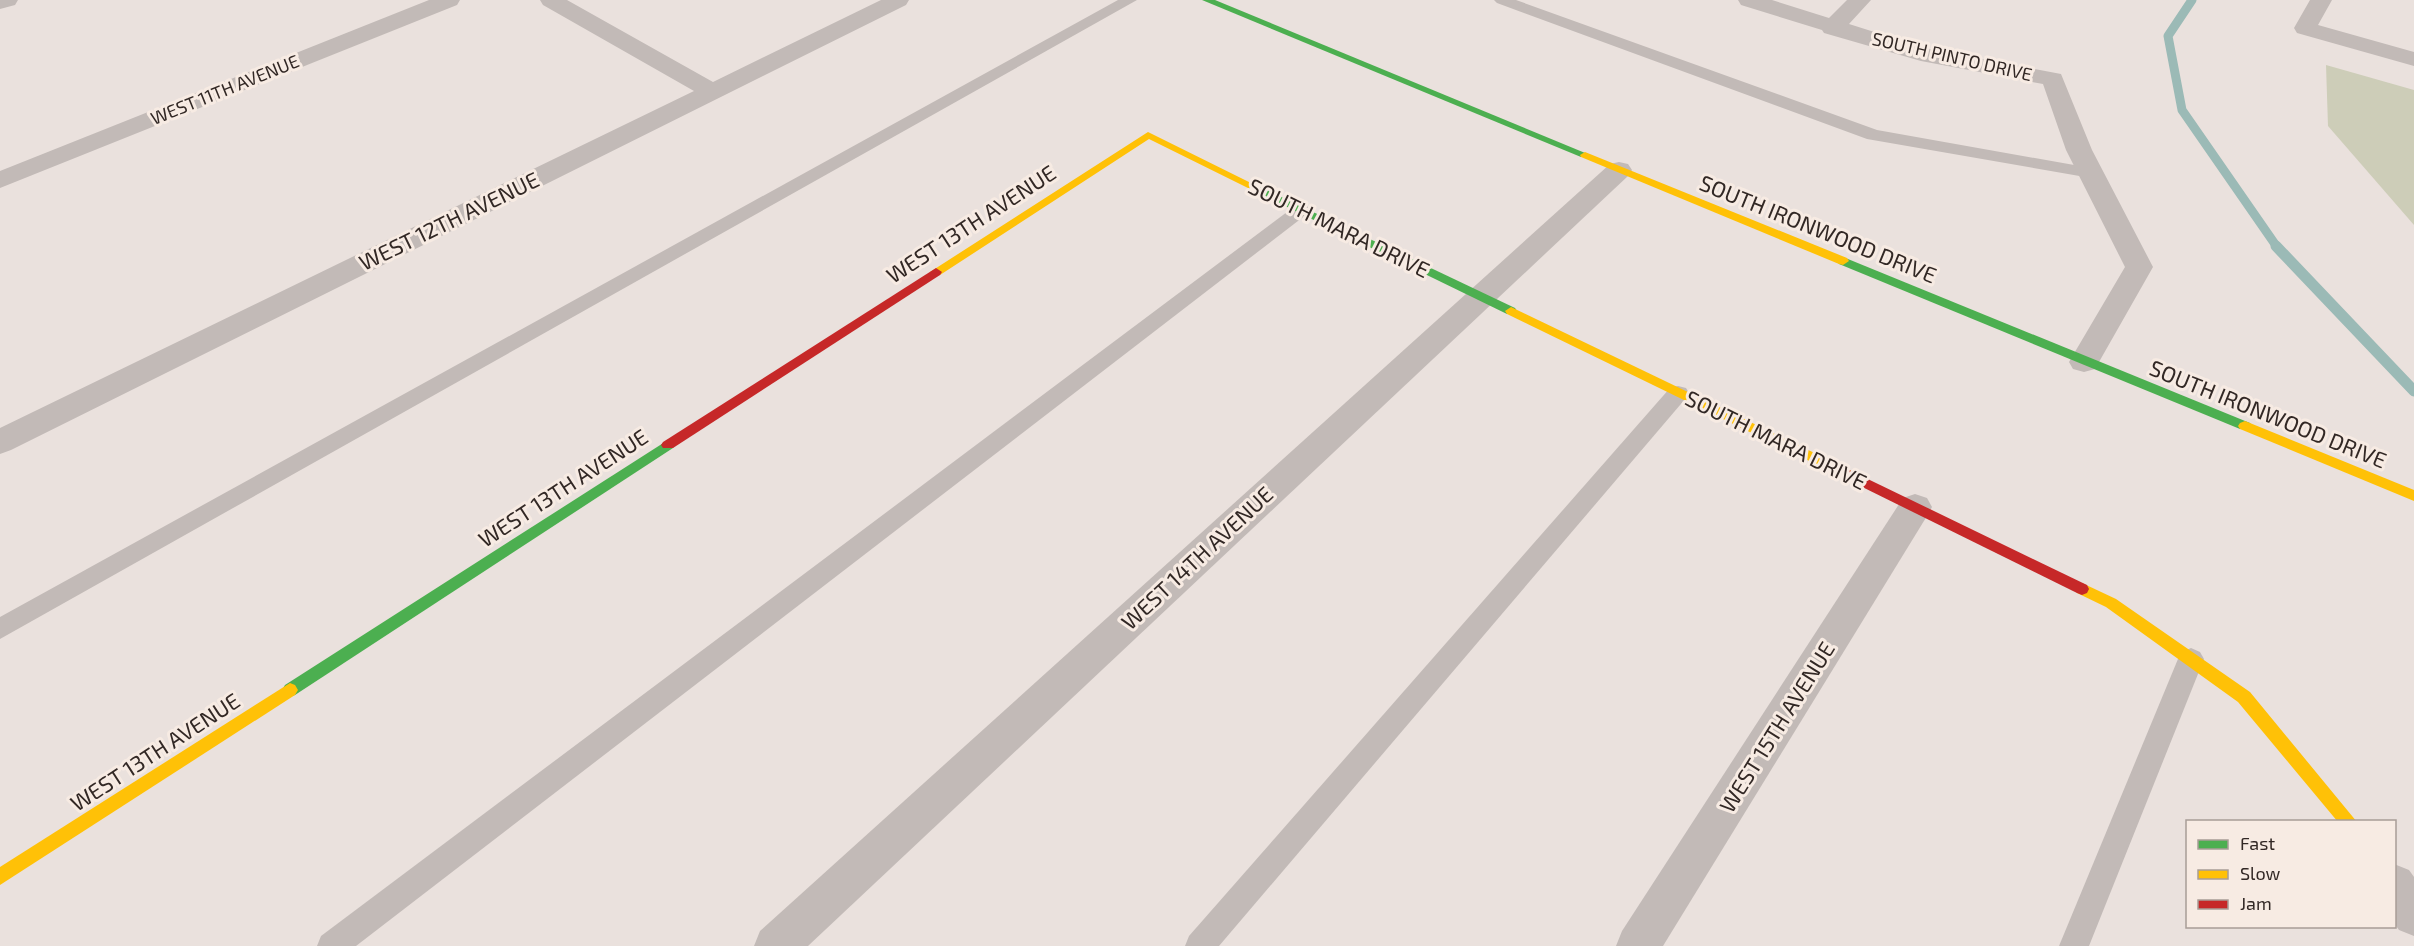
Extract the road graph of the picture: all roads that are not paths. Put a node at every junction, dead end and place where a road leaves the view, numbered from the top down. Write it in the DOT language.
graph roads {
  1 [pos="7,0"];
  2 [pos="449,0"];
  3 [pos="550,0"];
  4 [pos="898,0"];
  5 [pos="1129,0"];
  6 [pos="1207,0"];
  7 [pos="1502,0"];
  8 [pos="1749,0"];
  9 [pos="1860,0"];
  10 [pos="2321,0"];
  11 [pos="0,2"];
  12 [pos="1832,28"];
  13 [pos="2414,59"];
  14 [pos="711,92"];
  15 [pos="1148,135"];
  16 [pos="1619,170"];
  17 [pos="2091,173"];
  18 [pos="0,180"];
  19 [pos="1301,210"];
  20 [pos="1480,297"];
  21 [pos="2084,362"];
  22 [pos="1678,393"];
  23 [pos="0,442"];
  24 [pos="2414,496"];
  25 [pos="1915,507"];
  26 [pos="0,629"];
  27 [pos="2191,659"];
  28 [pos="2347,820"];
  29 [pos="0,877"];
  30 [pos="2396,887"];
  31 [pos="2414,915"];
  32 [pos="332,946"];
  33 [pos="776,946"];
  34 [pos="1200,946"];
  35 [pos="1638,946"];
  36 [pos="2074,946"];
  1 -- 11 [label="street"];
  2 -- 18 [label="street, WEST 11TH AVENUE"];
  3 -- 14 [label="street"];
  4 -- 14 [label="street, WEST 12TH AVENUE"];
  5 -- 26 [label="lane"];
  6 -- 16 [label="street, SOUTH IRONWOOD DRIVE"];
  7 -- 17 [label="lane"];
  8 -- 12 [label="street, SOUTH PINTO DRIVE"];
  9 -- 12 [label="street"];
  10 -- 13 [label="street"];
  12 -- 17 [label="street, SOUTH PINTO DRIVE"];
  14 -- 23 [label="street, WEST 12TH AVENUE"];
  15 -- 19 [label="street, SOUTH MARA DRIVE"];
  15 -- 29 [label="street, WEST 13TH AVENUE"];
  16 -- 20 [label="street, WEST 14TH AVENUE"];
  16 -- 21 [label="street, SOUTH IRONWOOD DRIVE"];
  17 -- 21 [label="street"];
  19 -- 20 [label="street, SOUTH MARA DRIVE"];
  19 -- 32 [label="lane"];
  20 -- 22 [label="street, SOUTH MARA DRIVE"];
  20 -- 33 [label="street, WEST 14TH AVENUE"];
  21 -- 24 [label="street, SOUTH IRONWOOD DRIVE"];
  22 -- 25 [label="street, SOUTH MARA DRIVE"];
  22 -- 34 [label="lane"];
  25 -- 27 [label="street, SOUTH MARA DRIVE"];
  25 -- 35 [label="street, WEST 15TH AVENUE"];
  27 -- 28 [label="street, SOUTH MARA DRIVE"];
  27 -- 36 [label="lane"];
  30 -- 31 [label="street"];
}
